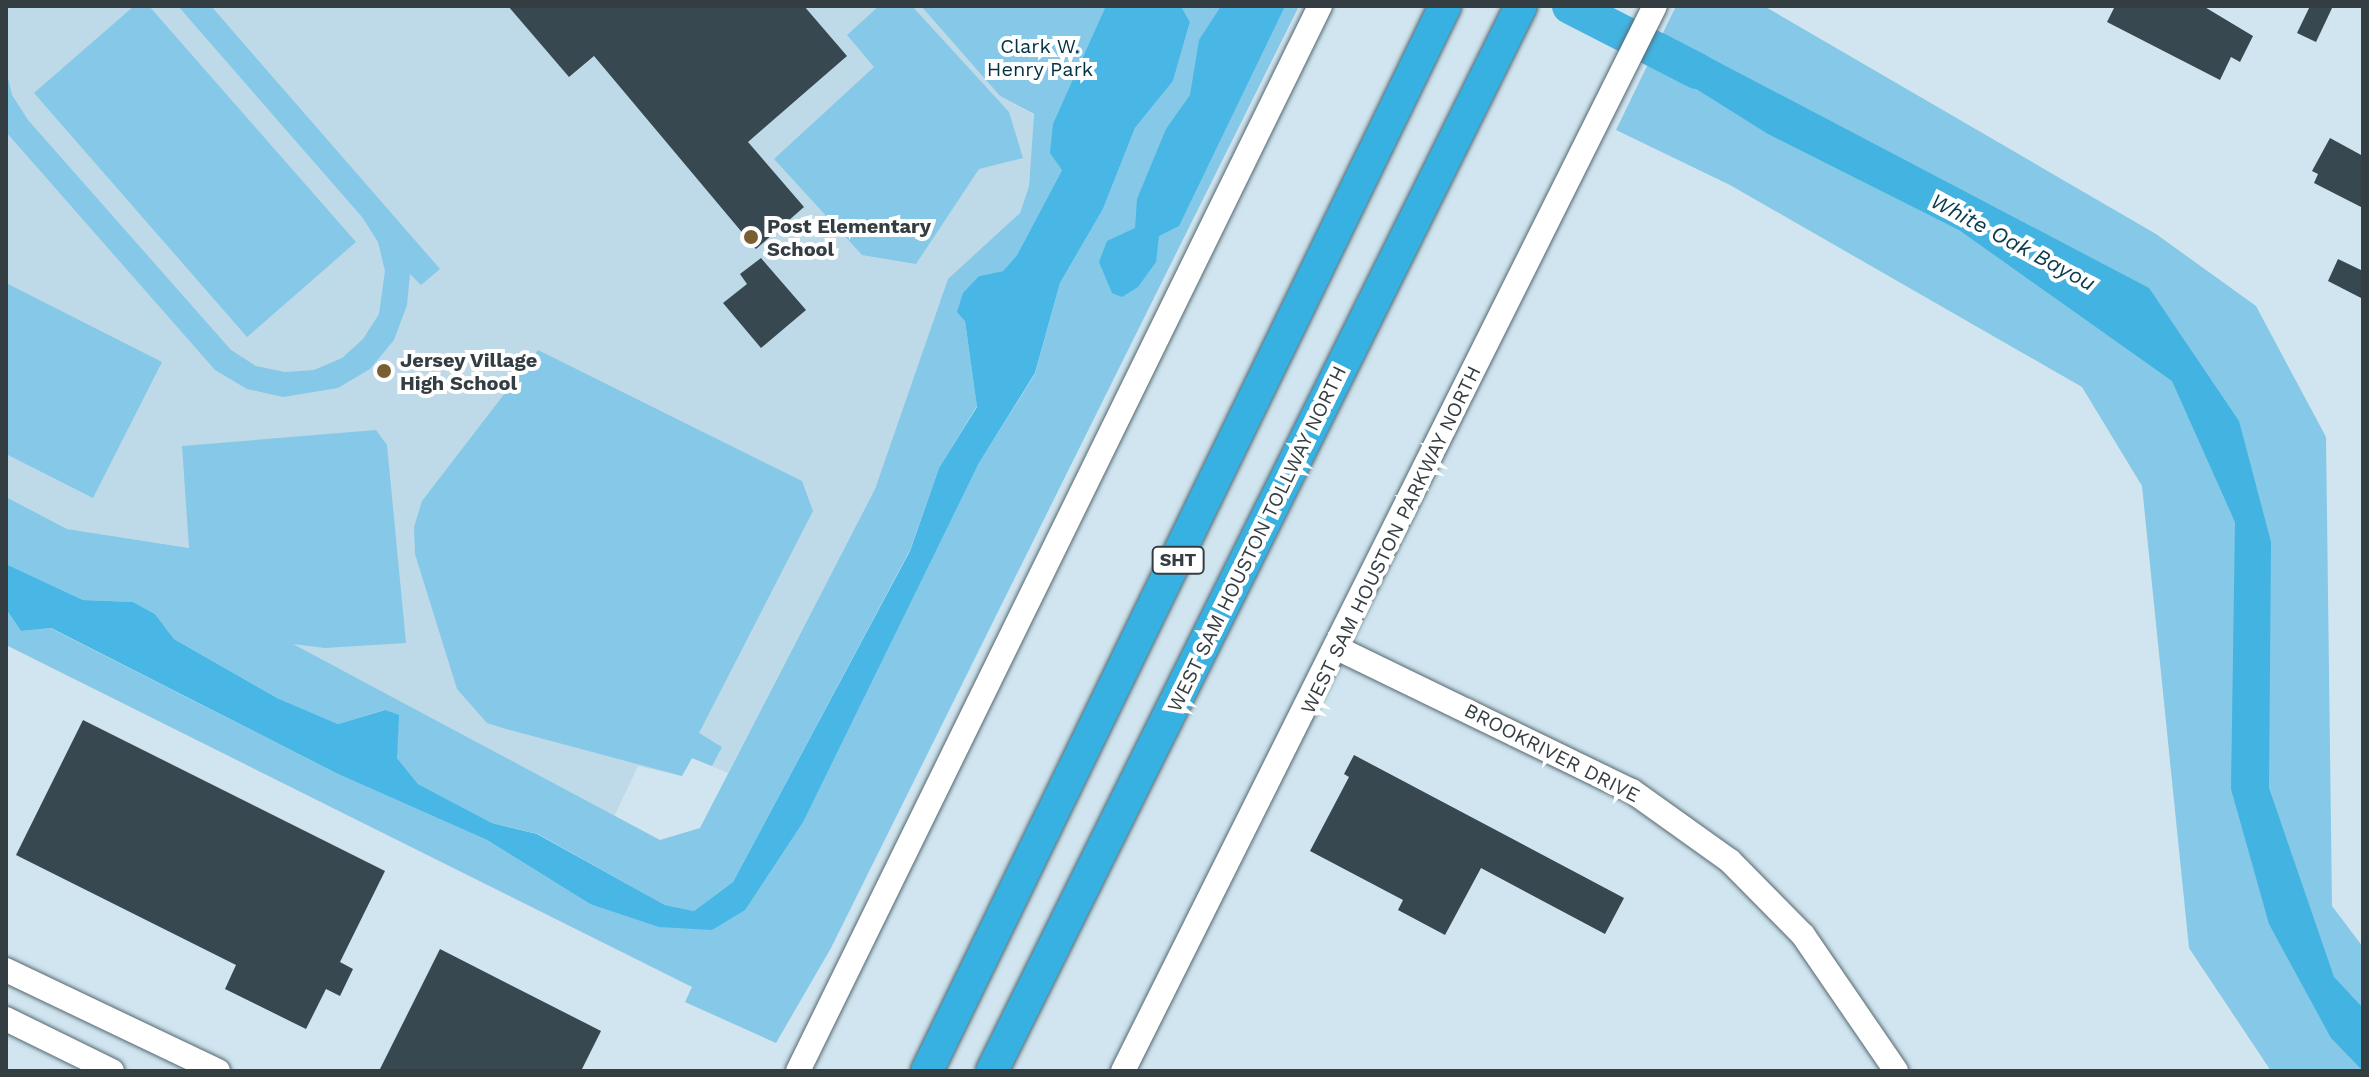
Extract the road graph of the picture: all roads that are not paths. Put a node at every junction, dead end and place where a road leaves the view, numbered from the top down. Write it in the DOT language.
graph roads {
  1 [pos="1320,6"];
  2 [pos="1445,6"];
  3 [pos="1521,6"];
  4 [pos="1655,6"];
  5 [pos="1337,648"];
  6 [pos="6,970"];
  7 [pos="6,1019"];
  8 [pos="112,1071"];
  9 [pos="218,1071"];
  10 [pos="798,1071"];
  11 [pos="927,1071"];
  12 [pos="992,1071"];
  13 [pos="1123,1071"];
  14 [pos="1896,1071"];
  1 -- 10 [label="main road"];
  2 -- 11 [label="highway, SHT"];
  3 -- 12 [label="highway, WEST SAM HOUSTON TOLLWAY NORTH / SHT"];
  4 -- 5 [label="main road, WEST SAM HOUSTON PARKWAY NORTH"];
  5 -- 13 [label="main road, WEST SAM HOUSTON PARKWAY NORTH"];
  5 -- 14 [label="main road, BROOKRIVER DRIVE"];
  6 -- 9 [label="main road"];
  7 -- 8 [label="main road"];
}
